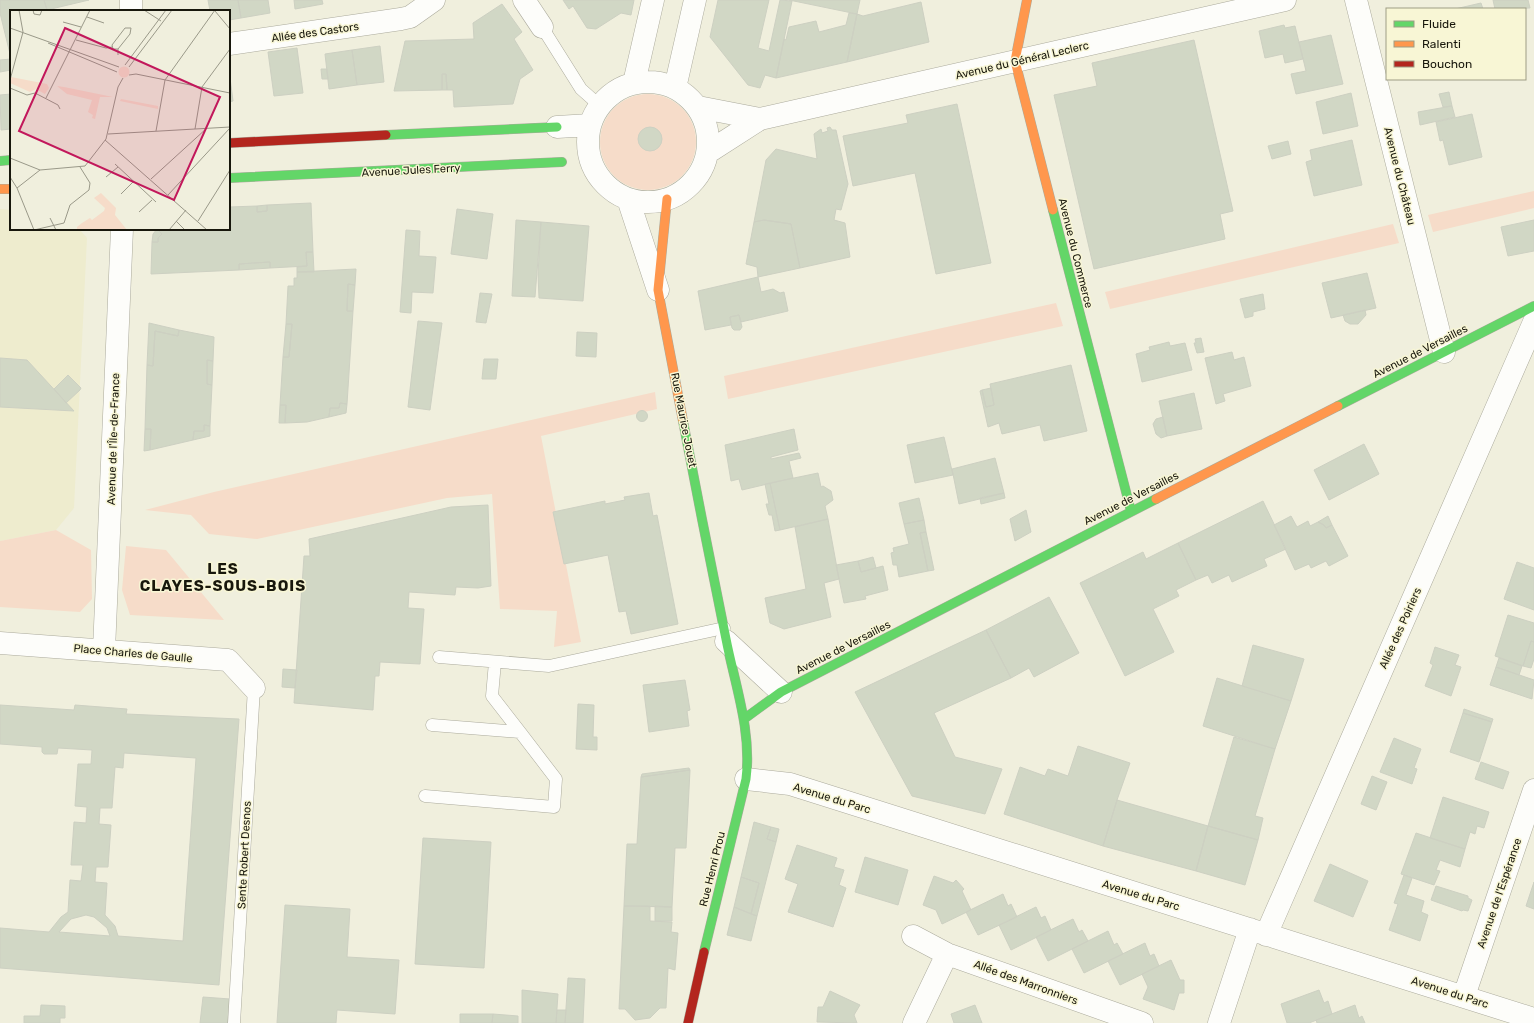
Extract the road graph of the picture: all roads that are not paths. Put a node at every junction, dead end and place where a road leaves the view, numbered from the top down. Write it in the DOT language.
graph roads {
  1 [pos="434,0"];
  2 [pos="524,0"];
  3 [pos="654,0"];
  4 [pos="695,0"];
  5 [pos="1027,0"];
  6 [pos="1285,0"];
  7 [pos="1356,0"];
  8 [pos="542,28"];
  9 [pos="230,44"];
  10 [pos="1015,61"];
  11 [pos="634,83"];
  12 [pos="675,88"];
  13 [pos="599,105"];
  14 [pos="698,107"];
  15 [pos="760,119"];
  16 [pos="590,125"];
  17 [pos="557,127"];
  18 [pos="230,143"];
  19 [pos="707,153"];
  20 [pos="10,160"];
  21 [pos="0,161"];
  22 [pos="562,162"];
  23 [pos="592,167"];
  24 [pos="230,178"];
  25 [pos="628,199"];
  26 [pos="667,199"];
  27 [pos="122,230"];
  28 [pos="658,290"];
  29 [pos="1534,306"];
  30 [pos="1534,322"];
  31 [pos="1444,352"];
  32 [pos="1131,511"];
  33 [pos="725,635"];
  34 [pos="0,643"];
  35 [pos="104,650"];
  36 [pos="439,657"];
  37 [pos="495,662"];
  38 [pos="254,688"];
  39 [pos="781,692"];
  40 [pos="744,719"];
  41 [pos="432,725"];
  42 [pos="520,732"];
  43 [pos="746,779"];
  44 [pos="1534,790"];
  45 [pos="425,796"];
  46 [pos="1258,932"];
  47 [pos="913,936"];
  48 [pos="947,954"];
  49 [pos="1464,996"];
  50 [pos="1534,1019"];
  51 [pos="1134,1022"];
  52 [pos="234,1023"];
  53 [pos="688,1023"];
  54 [pos="914,1023"];
  55 [pos="1219,1023"];
  1 -- 9 [label="street, Allée des Castors"];
  2 -- 8 [label="street"];
  3 -- 11 [label="street"];
  4 -- 12 [label="street"];
  5 -- 10 [label="street, Avenue du Commerce"];
  6 -- 10 [label="street, Avenue du Général Leclerc"];
  7 -- 31 [label="street, Avenue du Château"];
  8 -- 13 [label="lane"];
  10 -- 15 [label="street, Avenue du Général Leclerc"];
  10 -- 32 [label="street, Avenue du Commerce"];
  11 -- 12 [label="street"];
  11 -- 13 [label="street"];
  12 -- 14 [label="street"];
  13 -- 16 [label="street"];
  14 -- 15 [label="street"];
  14 -- 19 [label="street"];
  15 -- 19 [label="street"];
  16 -- 17 [label="street"];
  16 -- 23 [label="street"];
  17 -- 18 [label="street"];
  19 -- 26 [label="street"];
  20 -- 21 [label="street"];
  22 -- 23 [label="street, Avenue Jules Ferry"];
  22 -- 24 [label="street, Avenue Jules Ferry"];
  23 -- 25 [label="street"];
  25 -- 26 [label="street"];
  25 -- 28 [label="street"];
  26 -- 28 [label="street, Rue Maurice Jouet"];
  27 -- 35 [label="street, Avenue de l'Île-de-France"];
  28 -- 33 [label="street, Rue Maurice Jouet"];
  29 -- 31 [label="street, Avenue de Versailles"];
  30 -- 46 [label="street, Allée des Poiriers"];
  31 -- 32 [label="street, Avenue de Versailles"];
  32 -- 39 [label="street, Avenue de Versailles"];
  33 -- 37 [label="lane"];
  33 -- 39 [label="street"];
  33 -- 40 [label="street, Rue Maurice Jouet"];
  34 -- 35 [label="street, Place Charles de Gaulle"];
  35 -- 38 [label="street, Place Charles de Gaulle"];
  36 -- 37 [label="lane"];
  37 -- 42 [label="lane"];
  38 -- 52 [label="lane, Sente Robert Desnos"];
  39 -- 40 [label="street, Avenue de Versailles"];
  40 -- 43 [label="street, Rue Henri Prou"];
  41 -- 42 [label="lane"];
  42 -- 45 [label="lane"];
  43 -- 46 [label="street, Avenue du Parc"];
  43 -- 53 [label="street, Rue Henri Prou"];
  44 -- 49 [label="street, Avenue de l'Espérance"];
  46 -- 49 [label="street, Avenue du Parc"];
  46 -- 55 [label="street"];
  47 -- 48 [label="street, Allée des Marronniers"];
  48 -- 51 [label="street, Allée des Marronniers"];
  48 -- 54 [label="street"];
  49 -- 50 [label="street, Avenue du Parc"];
}
